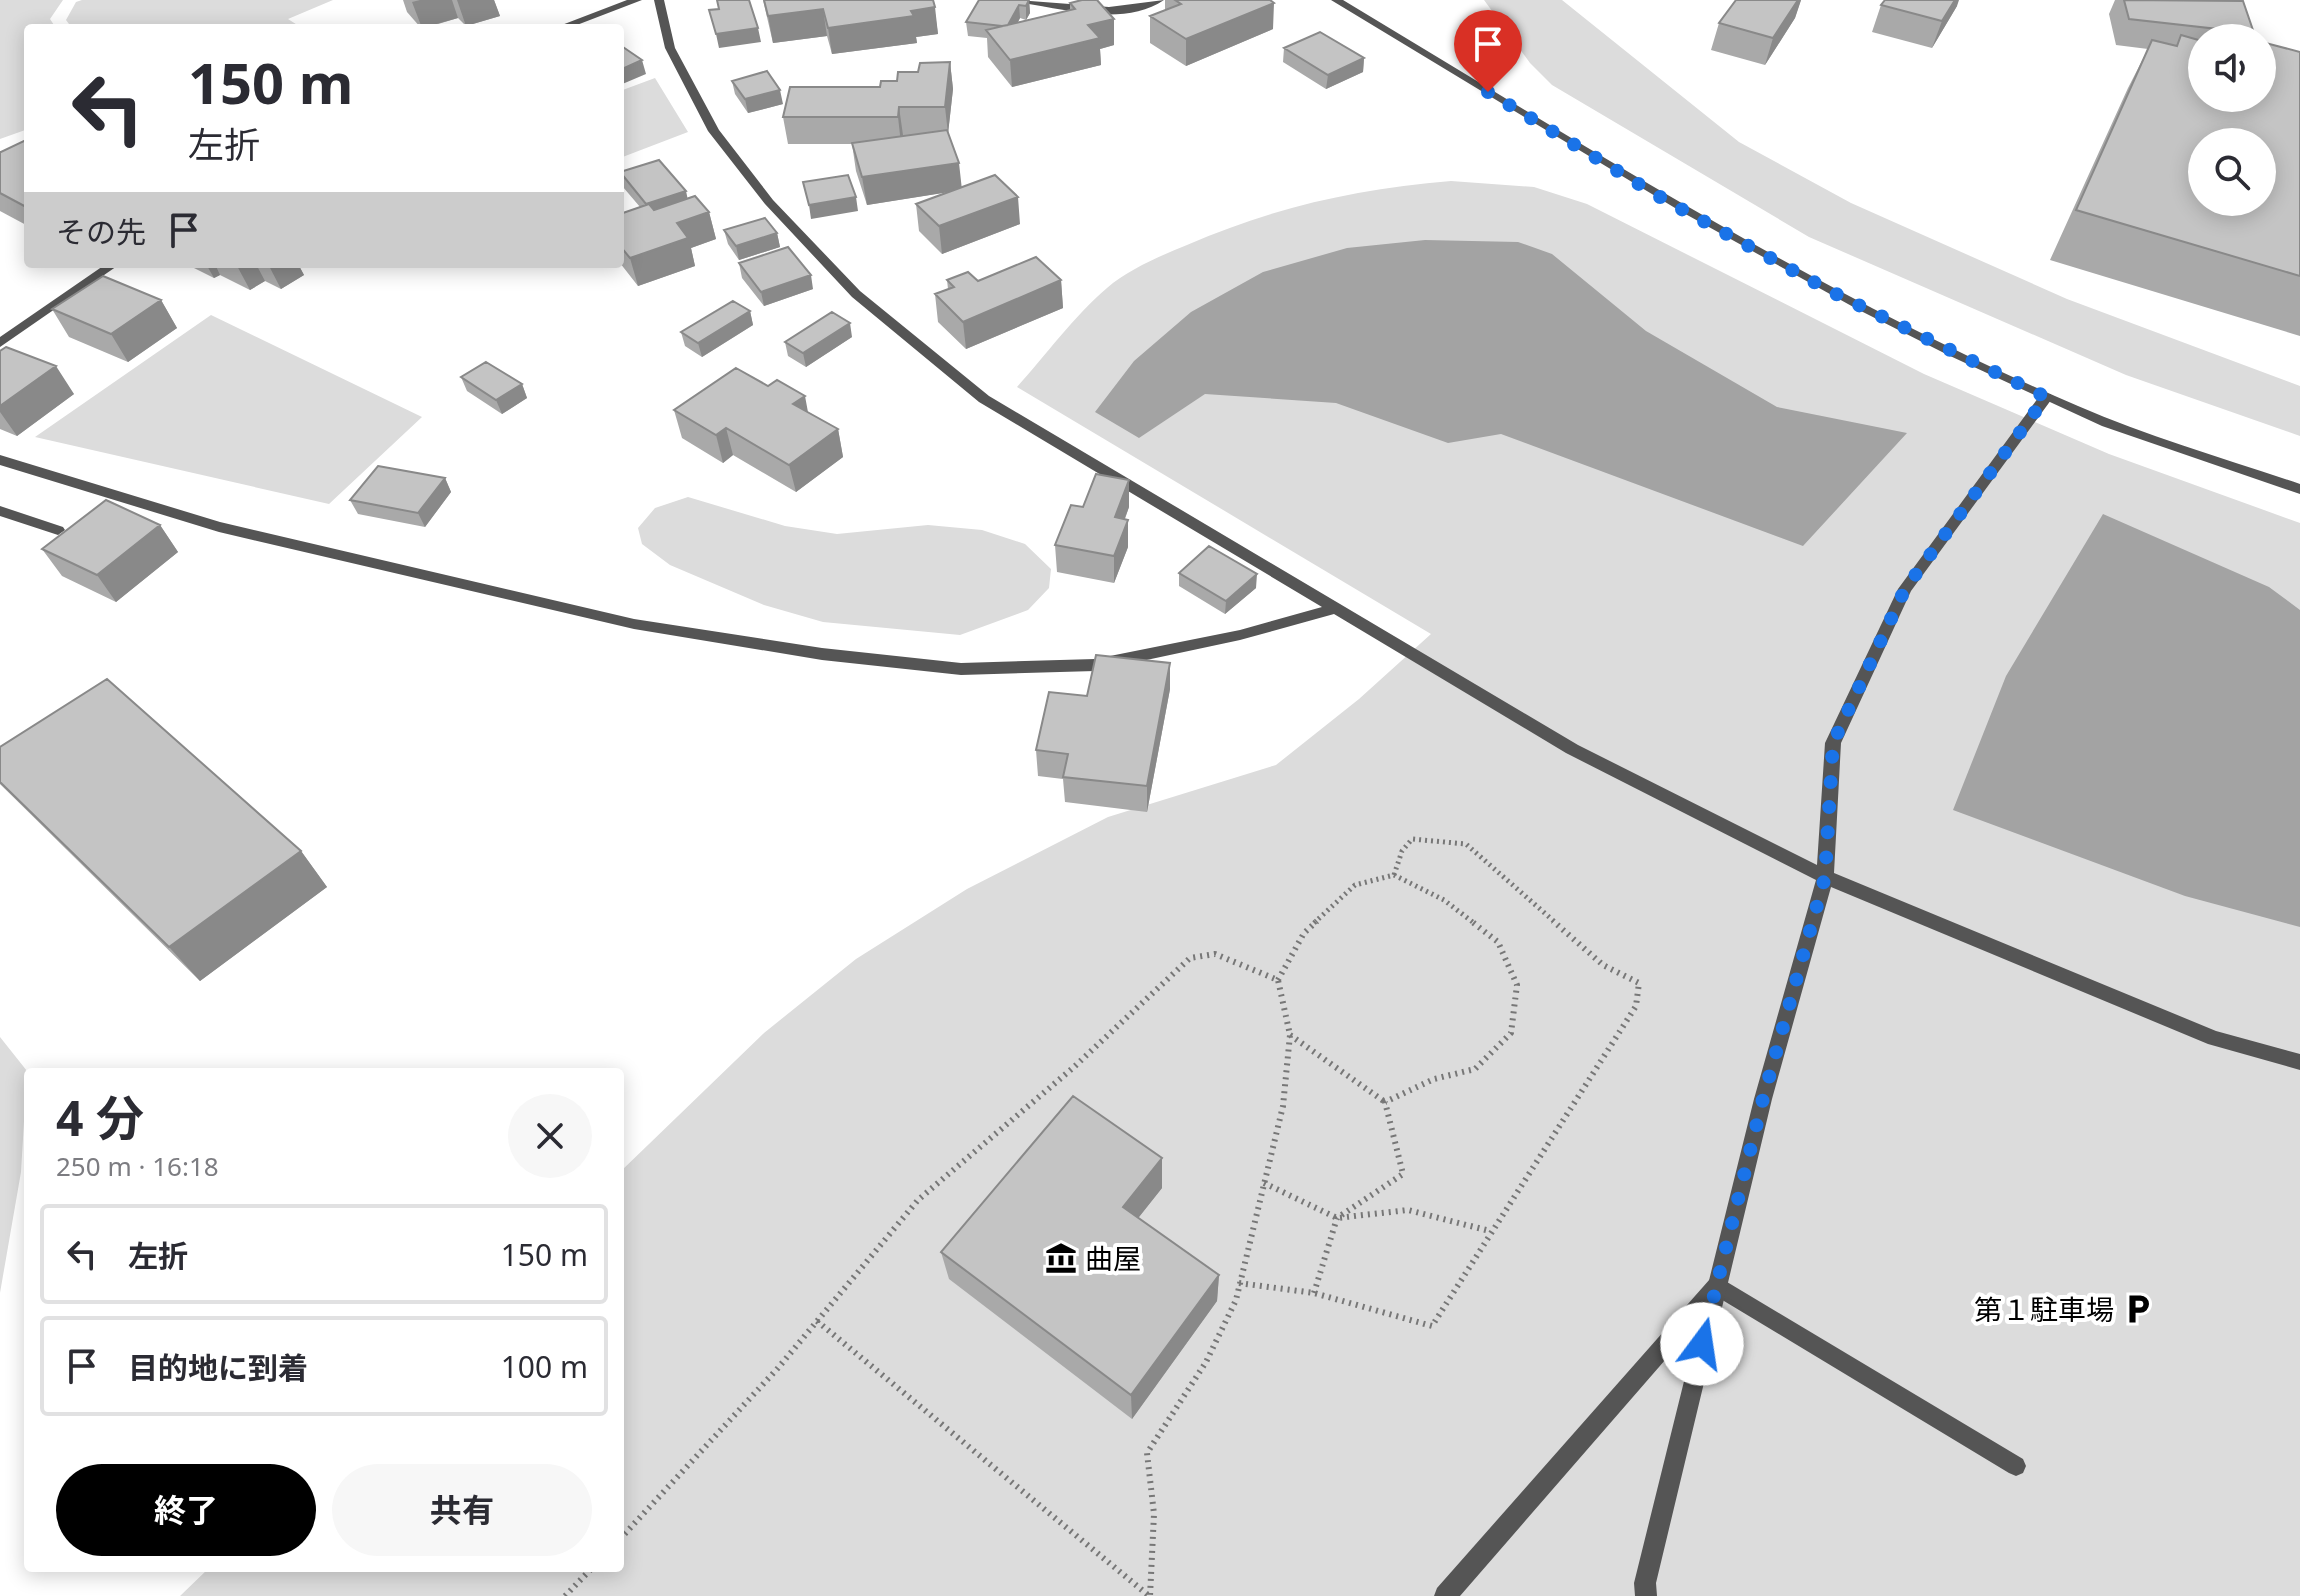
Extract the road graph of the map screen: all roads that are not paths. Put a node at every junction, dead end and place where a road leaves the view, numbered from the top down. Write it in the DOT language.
graph roads {
  1 [pos="637,0"];
  2 [pos="659,0"];
  3 [pos="1022,0"];
  4 [pos="1159,0"];
  5 [pos="1336,0"];
  6 [pos="570,24"];
  7 [pos="108,268"];
  8 [pos="0,343"];
  9 [pos="2046,397"];
  10 [pos="0,460"];
  11 [pos="2300,489"];
  12 [pos="0,511"];
  13 [pos="58,530"];
  14 [pos="1338,608"];
  15 [pos="1825,877"];
  16 [pos="2300,1062"];
  17 [pos="1717,1286"];
  18 [pos="2016,1466"];
  19 [pos="1445,1596"];
  20 [pos="1646,1596"];
  1 -- 6 [label="street"];
  2 -- 14 [label="street"];
  3 -- 4 [label="street"];
  5 -- 9 [label="street"];
  7 -- 8 [label="street"];
  9 -- 11 [label="street"];
  9 -- 15 [label="street"];
  10 -- 14 [label="street"];
  12 -- 13 [label="street"];
  14 -- 15 [label="street"];
  15 -- 16 [label="street"];
  15 -- 17 [label="street"];
  17 -- 18 [label="street"];
  17 -- 19 [label="street"];
  17 -- 20 [label="street"];
}
